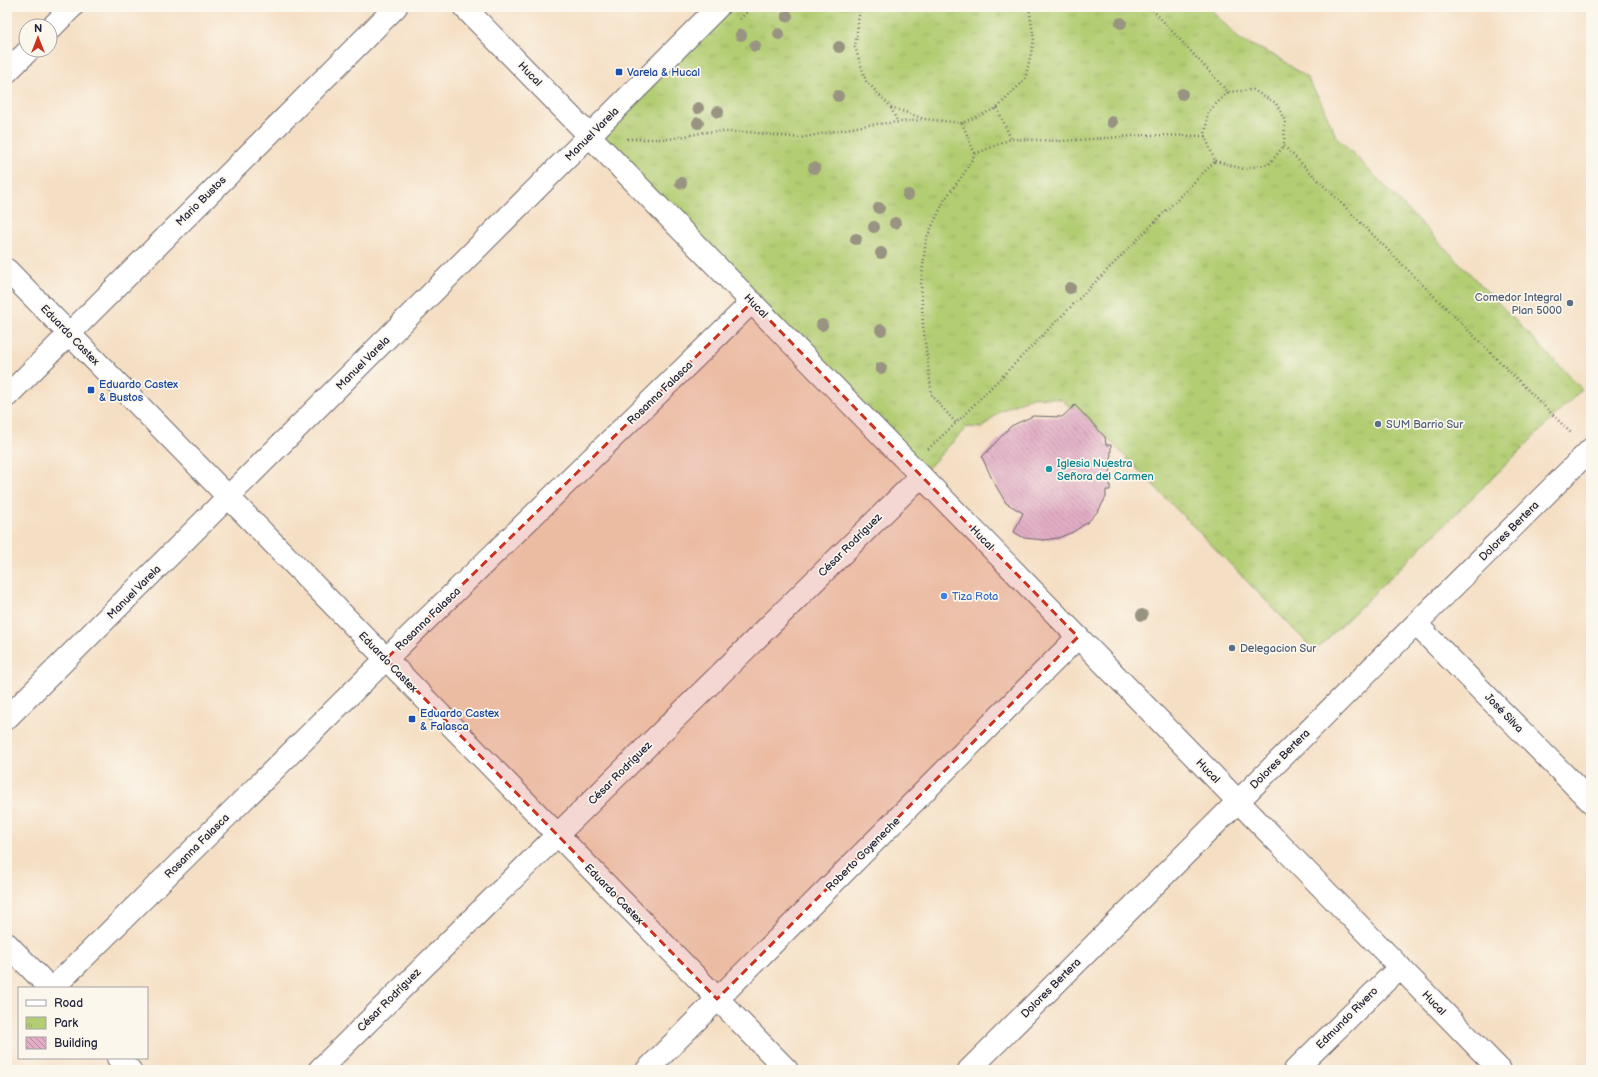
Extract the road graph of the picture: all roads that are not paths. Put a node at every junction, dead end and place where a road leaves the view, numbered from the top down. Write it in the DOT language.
graph roads {
  1 [pos="72,7"];
  2 [pos="396,7"];
  3 [pos="464,7"];
  4 [pos="718,7"];
  5 [pos="58,21"];
  6 [pos="21,58"];
  7 [pos="7,72"];
  8 [pos="590,136"];
  9 [pos="7,270"];
  10 [pos="752,302"];
  11 [pos="69,334"];
  12 [pos="7,396"];
  13 [pos="1590,450"];
  14 [pos="921,476"];
  15 [pos="228,497"];
  16 [pos="1416,624"];
  17 [pos="1078,637"];
  18 [pos="386,659"];
  19 [pos="7,718"];
  20 [pos="1238,801"];
  21 [pos="1591,802"];
  22 [pos="557,835"];
  23 [pos="7,944"];
  24 [pos="1400,967"];
  25 [pos="49,987"];
  26 [pos="55,987"];
  27 [pos="718,999"];
  28 [pos="119,1059"];
  29 [pos="130,1070"];
  30 [pos="319,1070"];
  31 [pos="647,1070"];
  32 [pos="786,1070"];
  33 [pos="969,1070"];
  34 [pos="1295,1070"];
  35 [pos="1500,1070"];
  1 -- 5 [label="street"];
  2 -- 11 [label="street, Mario Bustos"];
  3 -- 8 [label="street, Hucal"];
  4 -- 8 [label="street, Manuel Varela"];
  6 -- 7 [label="street"];
  8 -- 10 [label="street, Hucal"];
  8 -- 15 [label="street, Manuel Varela"];
  9 -- 11 [label="street, Eduardo Castex"];
  10 -- 14 [label="street, Hucal"];
  10 -- 18 [label="street, Rosanna Falasca"];
  11 -- 12 [label="street, Mario Bustos"];
  11 -- 15 [label="street, Eduardo Castex"];
  13 -- 16 [label="street, Dolores Bertera"];
  14 -- 17 [label="street, Hucal"];
  14 -- 22 [label="street, César Rodríguez"];
  15 -- 18 [label="street, Eduardo Castex"];
  15 -- 19 [label="street, Manuel Varela"];
  16 -- 20 [label="street, Dolores Bertera"];
  16 -- 21 [label="street, José Silva"];
  17 -- 20 [label="street, Hucal"];
  17 -- 27 [label="street, Roberto Goyeneche"];
  18 -- 22 [label="street, Eduardo Castex"];
  18 -- 26 [label="street, Rosanna Falasca"];
  20 -- 24 [label="street, Hucal"];
  20 -- 33 [label="street, Dolores Bertera"];
  22 -- 27 [label="street, Eduardo Castex"];
  22 -- 30 [label="street, César Rodríguez"];
  23 -- 25 [label="street"];
  24 -- 34 [label="street, Edmundo Rivero"];
  24 -- 35 [label="street, Hucal"];
  27 -- 31 [label="street, Roberto Goyeneche"];
  27 -- 32 [label="street, Eduardo Castex"];
  28 -- 29 [label="street"];
}
